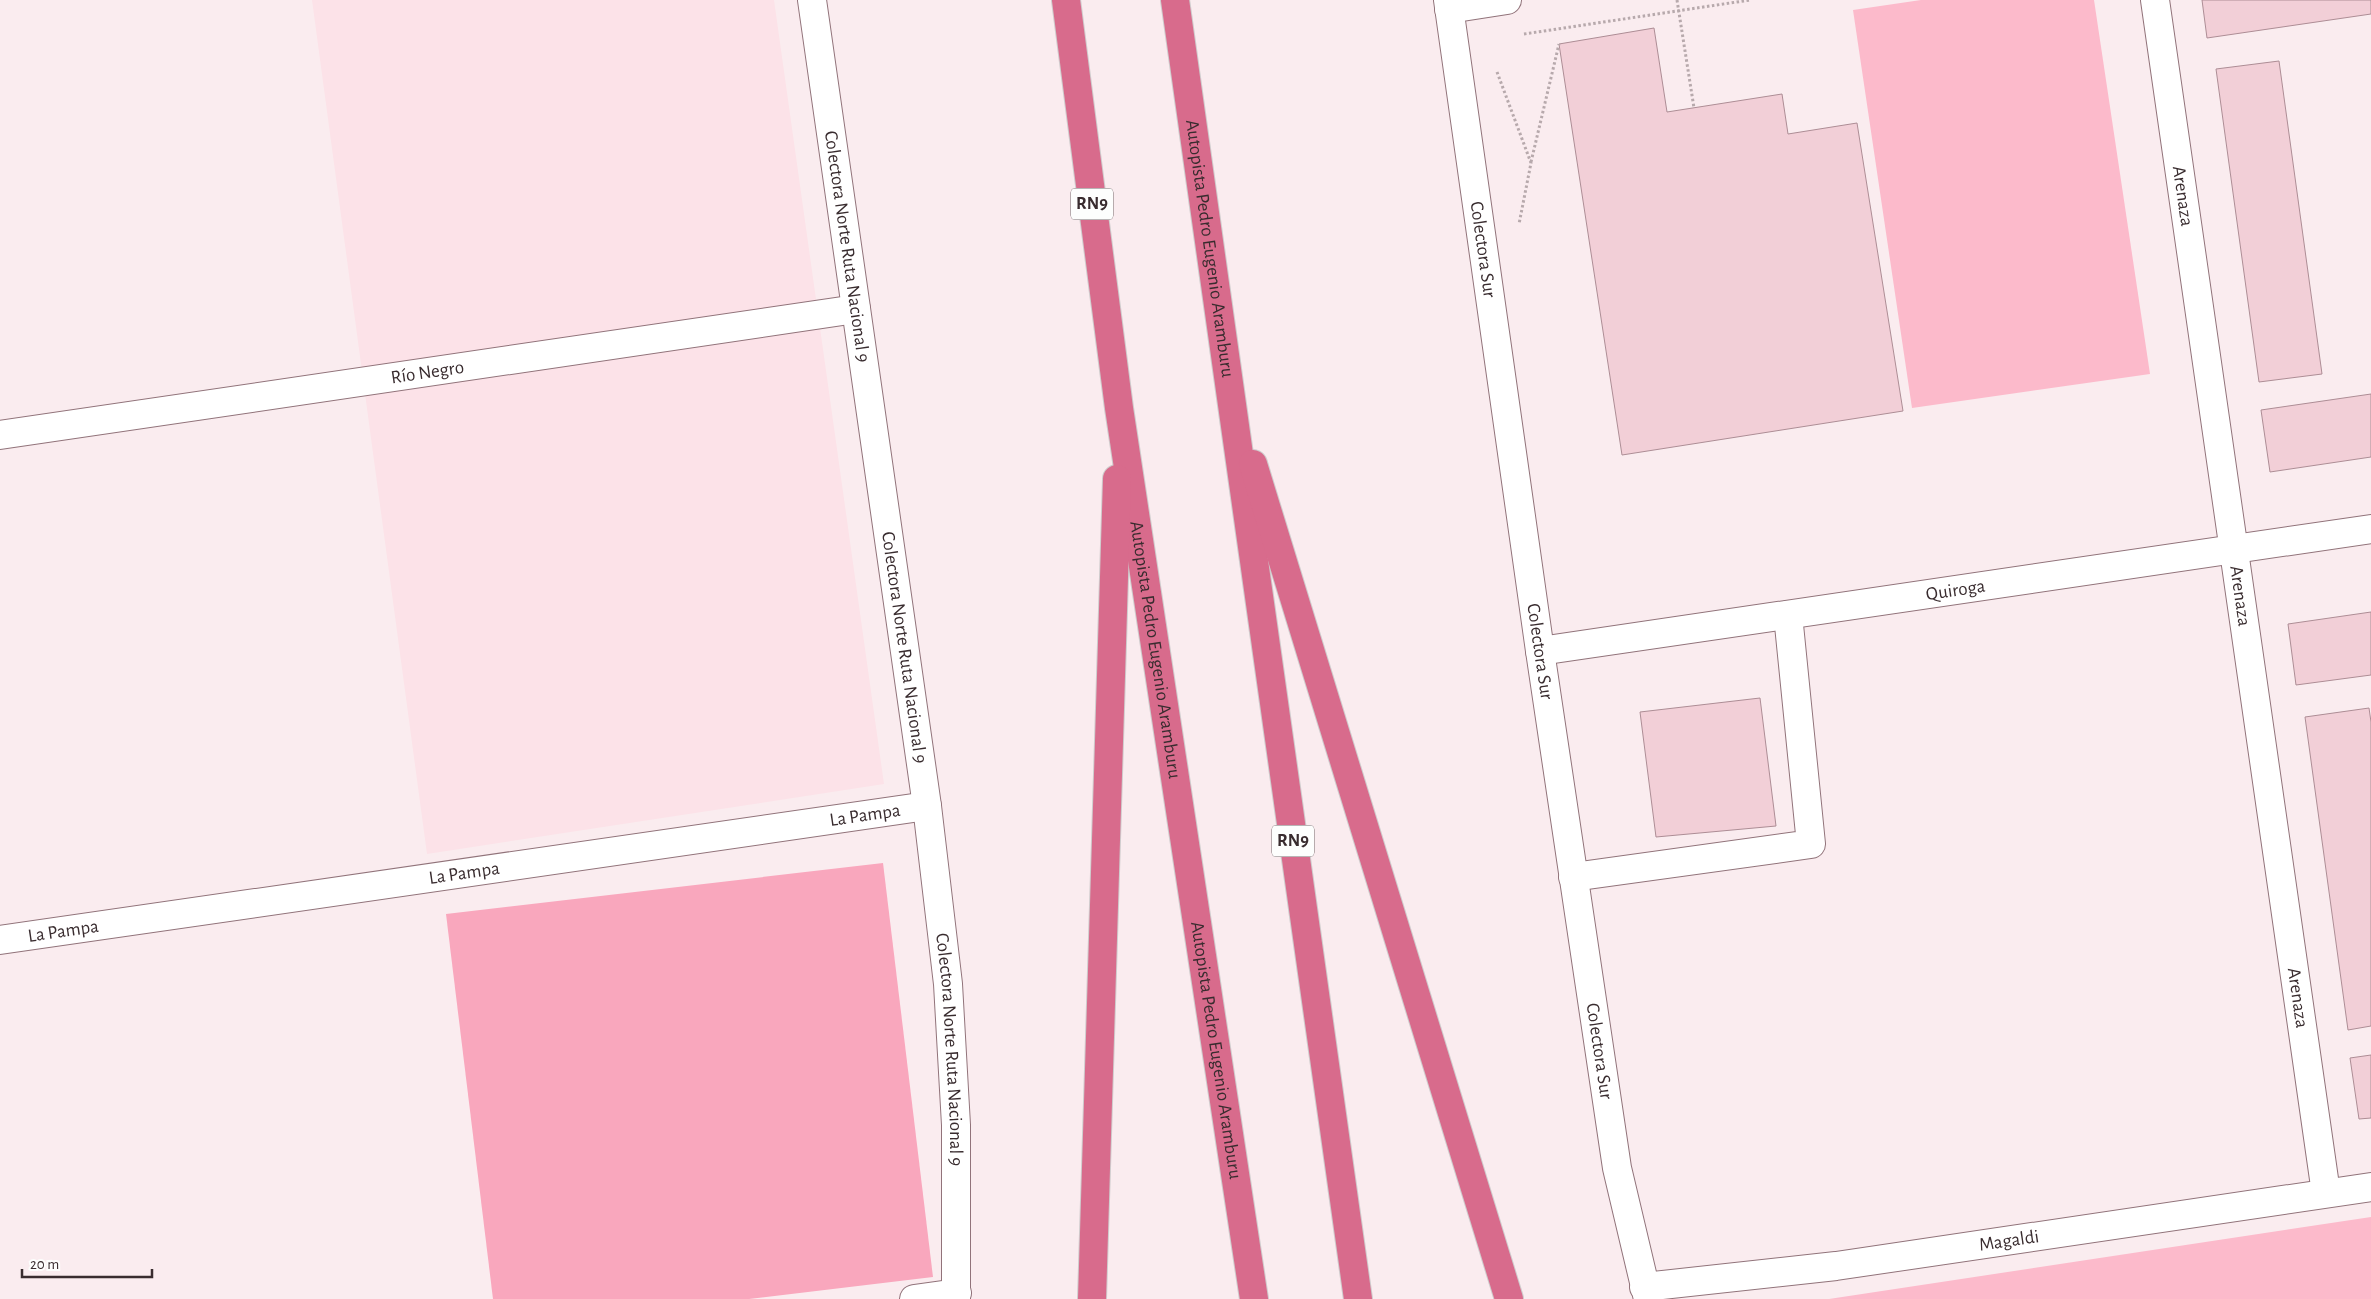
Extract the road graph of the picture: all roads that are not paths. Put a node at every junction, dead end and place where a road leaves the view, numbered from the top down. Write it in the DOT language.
graph roads {
  1 [pos="812,0"];
  2 [pos="1066,0"];
  3 [pos="1175,0"];
  4 [pos="1507,0"];
  5 [pos="2155,0"];
  6 [pos="1448,4"];
  7 [pos="856,309"];
  8 [pos="1228,383"];
  9 [pos="1119,408"];
  10 [pos="0,435"];
  11 [pos="2371,529"];
  12 [pos="2234,549"];
  13 [pos="1788,615"];
  14 [pos="1540,651"];
  15 [pos="927,806"];
  16 [pos="1573,877"];
  17 [pos="0,940"];
  18 [pos="2371,1187"];
  19 [pos="2326,1193"];
  20 [pos="1646,1293"];
  21 [pos="956,1296"];
  22 [pos="914,1299"];
  23 [pos="1092,1299"];
  24 [pos="1254,1299"];
  25 [pos="1358,1299"];
  26 [pos="1509,1299"];
  1 -- 7 [label="street, Colectora Norte Ruta Nacional 9"];
  2 -- 9 [label="highway, Autopista Pedro Eugenio Aramburu / RN9"];
  3 -- 8 [label="highway, Autopista Pedro Eugenio Aramburu / RN9"];
  4 -- 6 [label="street"];
  5 -- 12 [label="street, Arenaza"];
  6 -- 14 [label="street, Colectora Sur"];
  7 -- 10 [label="street, Río Negro"];
  7 -- 15 [label="street, Colectora Norte Ruta Nacional 9"];
  8 -- 25 [label="highway, Autopista Pedro Eugenio Aramburu / RN9"];
  8 -- 26 [label="highway"];
  9 -- 23 [label="highway"];
  9 -- 24 [label="highway, Autopista Pedro Eugenio Aramburu / RN9"];
  11 -- 12 [label="street, Quiroga"];
  12 -- 13 [label="street, Quiroga"];
  12 -- 19 [label="street, Arenaza"];
  13 -- 14 [label="street, Quiroga"];
  13 -- 16 [label="street"];
  14 -- 16 [label="street, Colectora Sur"];
  15 -- 17 [label="street, La Pampa"];
  15 -- 21 [label="street, Colectora Norte Ruta Nacional 9"];
  16 -- 20 [label="street, Colectora Sur"];
  18 -- 19 [label="street, Magaldi"];
  19 -- 20 [label="street, Magaldi"];
  21 -- 22 [label="street"];
}
